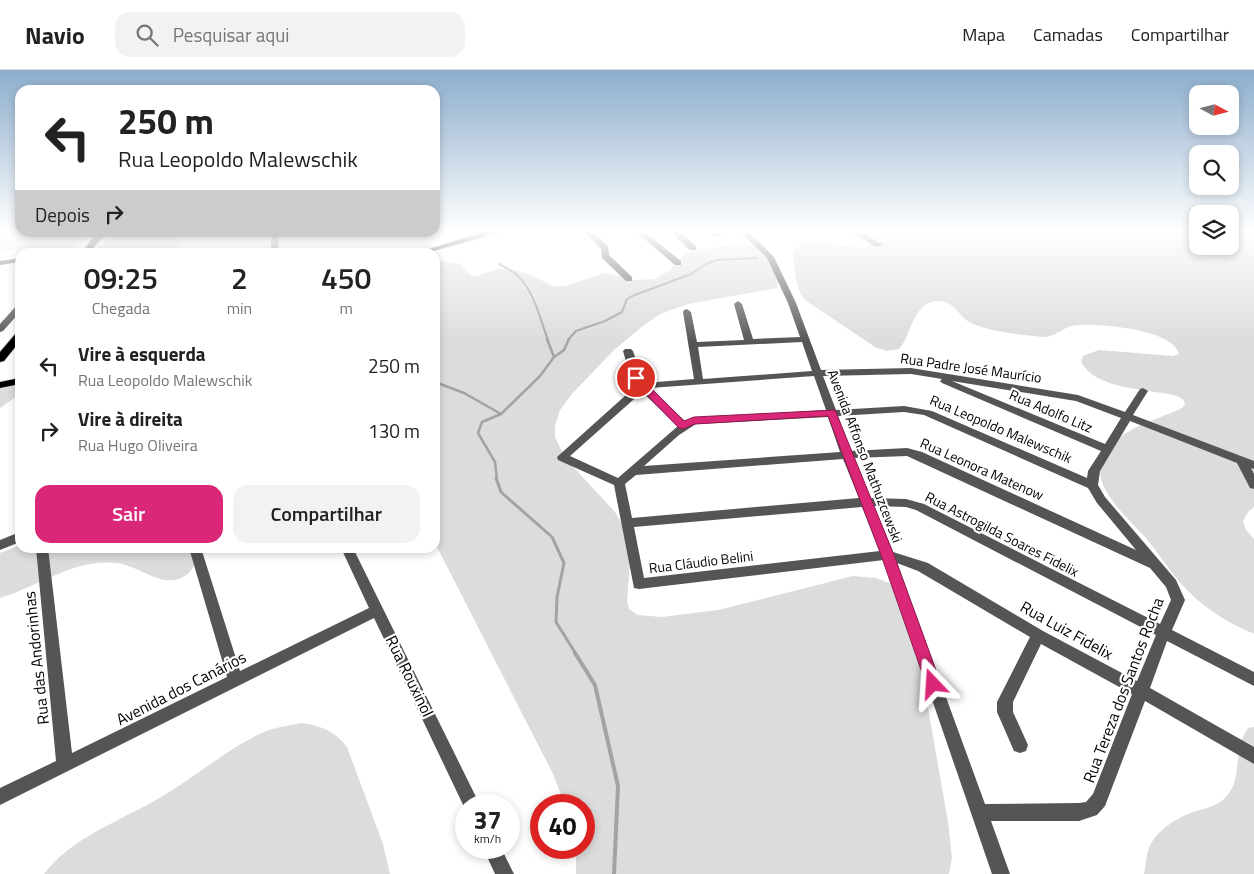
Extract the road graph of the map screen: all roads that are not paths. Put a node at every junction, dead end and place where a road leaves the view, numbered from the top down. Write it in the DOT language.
graph roads {
  1 [pos="617,268"];
  2 [pos="775,268"];
  3 [pos="629,279"];
  4 [pos="738,304"];
  5 [pos="15,312"];
  6 [pos="687,312"];
  7 [pos="0,329"];
  8 [pos="805,339"];
  9 [pos="15,341"];
  10 [pos="750,342"];
  11 [pos="693,345"];
  12 [pos="628,352"];
  13 [pos="1,359"];
  14 [pos="817,373"];
  15 [pos="929,374"];
  16 [pos="15,381"];
  17 [pos="699,381"];
  18 [pos="0,384"];
  19 [pos="642,386"];
  20 [pos="1144,391"];
  21 [pos="832,412"];
  22 [pos="1129,417"];
  23 [pos="683,425"];
  24 [pos="1107,449"];
  25 [pos="847,455"];
  26 [pos="1241,460"];
  27 [pos="1254,465"];
  28 [pos="634,471"];
  29 [pos="619,483"];
  30 [pos="1092,485"];
  31 [pos="1254,485"];
  32 [pos="866,502"];
  33 [pos="626,524"];
  34 [pos="15,539"];
  35 [pos="0,544"];
  36 [pos="43,553"];
  37 [pos="197,553"];
  38 [pos="350,553"];
  39 [pos="888,555"];
  40 [pos="1157,566"];
  41 [pos="378,610"];
  42 [pos="1163,634"];
  43 [pos="1038,635"];
  44 [pos="1254,679"];
  45 [pos="235,680"];
  46 [pos="1142,691"];
  47 [pos="1020,745"];
  48 [pos="1254,756"];
  49 [pos="65,765"];
  50 [pos="467,794"];
  51 [pos="0,797"];
  52 [pos="979,813"];
  53 [pos="498,859"];
  54 [pos="505,874"];
  55 [pos="1001,874"];
  1 -- 3 [label="street"];
  2 -- 8 [label="street, Avenida Affonso Mathuzcewski"];
  4 -- 10 [label="street"];
  5 -- 7 [label="street"];
  6 -- 11 [label="street"];
  8 -- 10 [label="street"];
  8 -- 14 [label="street, Avenida Affonso Mathuzcewski"];
  9 -- 13 [label="main road"];
  10 -- 11 [label="street"];
  11 -- 17 [label="street"];
  12 -- 19 [label="street"];
  14 -- 15 [label="street, Rua Padre José Maurício"];
  14 -- 17 [label="street, Rua Padre José Maurício"];
  14 -- 21 [label="street, Avenida Affonso Mathuzcewski"];
  15 -- 22 [label="street, Rua Padre José Maurício"];
  15 -- 24 [label="street, Rua Adolfo Litz"];
  16 -- 18 [label="main road"];
  17 -- 19 [label="street, Rua Padre José Maurício"];
  19 -- 23 [label="street"];
  19 -- 29 [label="street"];
  20 -- 22 [label="street"];
  21 -- 23 [label="street, Rua Leopoldo Malewschik"];
  21 -- 25 [label="street, Avenida Affonso Mathuzcewski"];
  21 -- 30 [label="street, Rua Leopoldo Malewschik"];
  22 -- 24 [label="street"];
  22 -- 26 [label="street, Rua Padre José Maurício"];
  23 -- 28 [label="street"];
  24 -- 30 [label="street"];
  25 -- 28 [label="street, Rua Leonora Matenow"];
  25 -- 32 [label="street, Avenida Affonso Mathuzcewski"];
  25 -- 40 [label="street, Rua Leonora Matenow"];
  26 -- 27 [label="street, Rua Padre José Maurício"];
  26 -- 31 [label="street"];
  28 -- 29 [label="street"];
  29 -- 33 [label="street, Rua Cláudio Belini"];
  30 -- 40 [label="street, Rua Tereza dos Santos Rocha"];
  32 -- 33 [label="street, Rua Astrogilda Soares Fidelix"];
  32 -- 39 [label="street, Avenida Affonso Mathuzcewski"];
  32 -- 42 [label="street, Rua Astrogilda Soares Fidelix"];
  33 -- 39 [label="street, Rua Cláudio Belini"];
  34 -- 35 [label="street"];
  36 -- 49 [label="street, Rua das Andorinhas"];
  37 -- 45 [label="street"];
  38 -- 41 [label="street, Rua Rouxinol"];
  39 -- 43 [label="street, Rua Luiz Fidelix"];
  39 -- 52 [label="street, Avenida Affonso Mathuzcewski"];
  40 -- 42 [label="street, Rua Tereza dos Santos Rocha"];
  41 -- 45 [label="street, Avenida dos Canários"];
  41 -- 50 [label="street, Rua Rouxinol"];
  42 -- 44 [label="street, Rua Astrogilda Soares Fidelix"];
  42 -- 46 [label="street, Rua Tereza dos Santos Rocha"];
  43 -- 46 [label="street, Rua Luiz Fidelix"];
  43 -- 47 [label="street"];
  45 -- 49 [label="street, Avenida dos Canários"];
  46 -- 48 [label="street, Rua Luiz Fidelix"];
  46 -- 52 [label="street, Rua Tereza dos Santos Rocha"];
  49 -- 51 [label="street, Avenida dos Canários"];
  52 -- 55 [label="street, Avenida Affonso Mathuzcewski"];
  53 -- 54 [label="street"];
}
